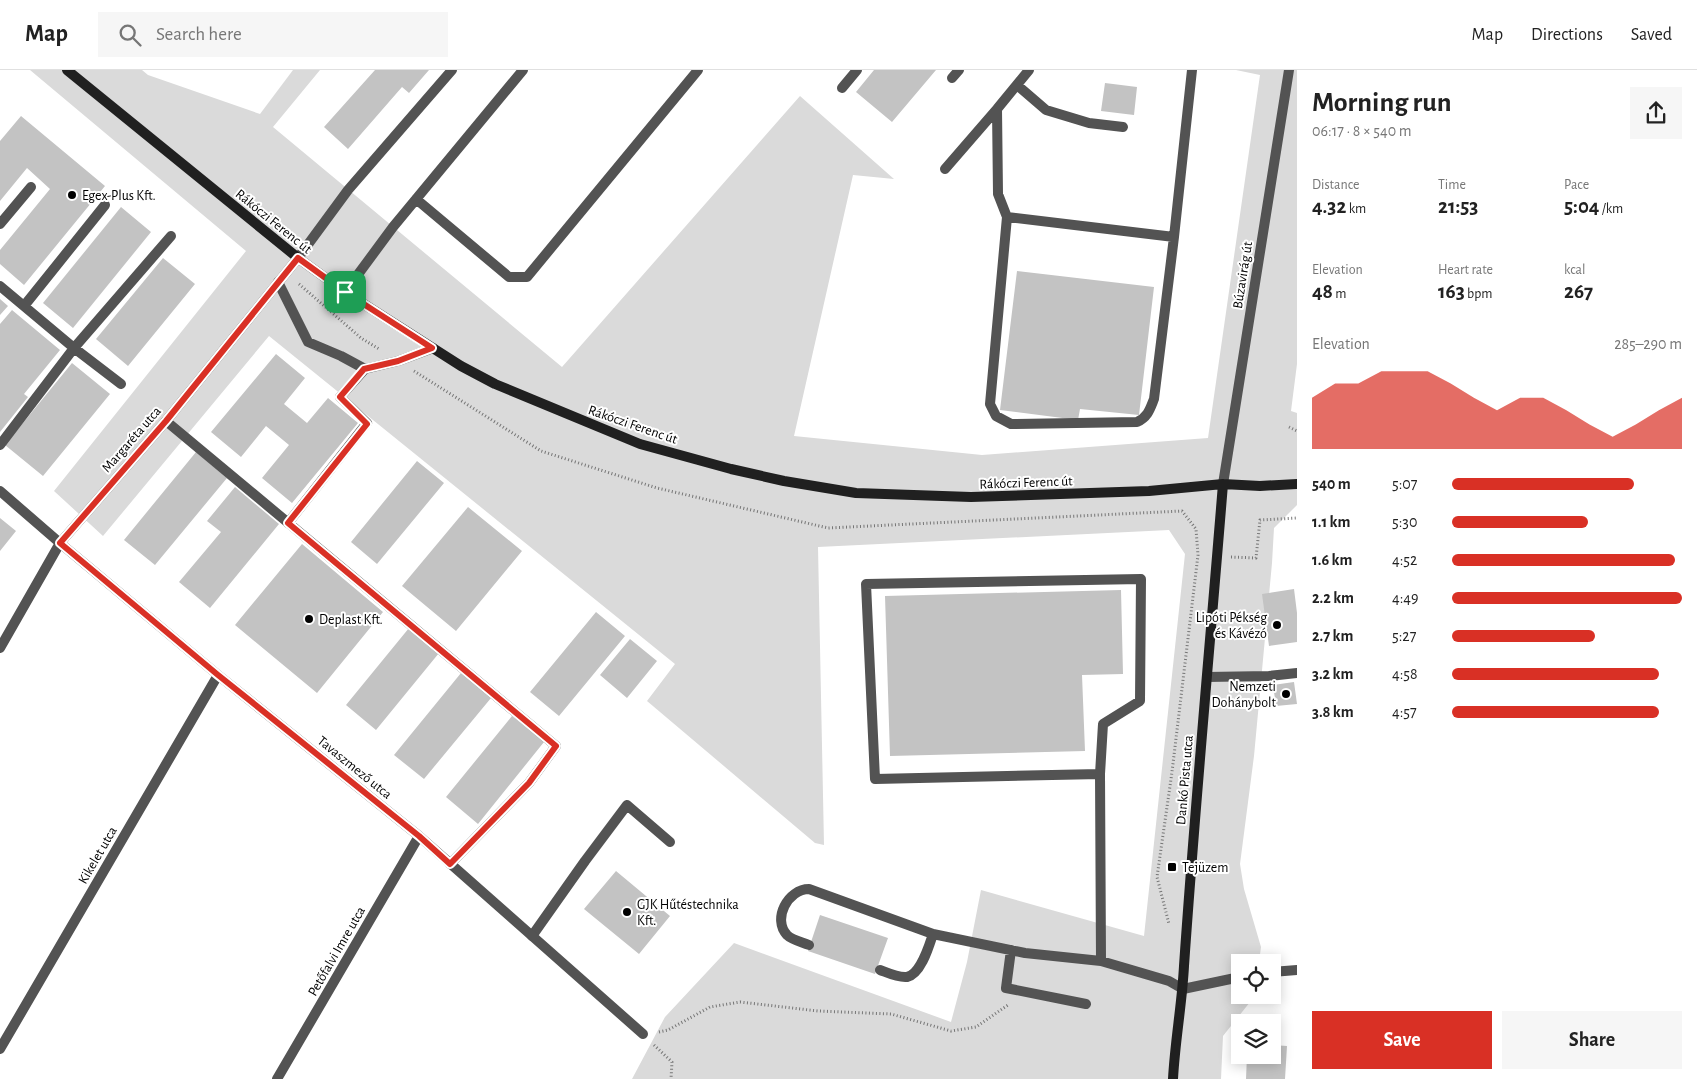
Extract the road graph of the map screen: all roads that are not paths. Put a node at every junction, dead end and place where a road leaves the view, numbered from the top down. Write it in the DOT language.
graph roads {
  1 [pos="67,70"];
  2 [pos="452,70"];
  3 [pos="523,70"];
  4 [pos="698,70"];
  5 [pos="857,70"];
  6 [pos="1028,70"];
  7 [pos="1192,70"];
  8 [pos="1289,70"];
  9 [pos="1017,85"];
  10 [pos="842,88"];
  11 [pos="997,110"];
  12 [pos="1123,126"];
  13 [pos="945,169"];
  14 [pos="30,187"];
  15 [pos="416,199"];
  16 [pos="105,205"];
  17 [pos="1007,217"];
  18 [pos="0,224"];
  19 [pos="171,236"];
  20 [pos="1174,237"];
  21 [pos="298,258"];
  22 [pos="278,282"];
  23 [pos="0,286"];
  24 [pos="345,292"];
  25 [pos="24,306"];
  26 [pos="74,348"];
  27 [pos="432,348"];
  28 [pos="364,369"];
  29 [pos="121,384"];
  30 [pos="166,421"];
  31 [pos="0,445"];
  32 [pos="1223,484"];
  33 [pos="1297,484"];
  34 [pos="0,491"];
  35 [pos="288,523"];
  36 [pos="60,543"];
  37 [pos="0,648"];
  38 [pos="1297,673"];
  39 [pos="218,675"];
  40 [pos="1207,677"];
  41 [pos="1100,774"];
  42 [pos="419,836"];
  43 [pos="670,842"];
  44 [pos="450,864"];
  45 [pos="933,934"];
  46 [pos="532,936"];
  47 [pos="808,945"];
  48 [pos="1011,950"];
  49 [pos="1101,961"];
  50 [pos="880,970"];
  51 [pos="1297,970"];
  52 [pos="1281,971"];
  53 [pos="1231,979"];
  54 [pos="1183,989"];
  55 [pos="1086,1004"];
  56 [pos="643,1034"];
  57 [pos="0,1049"];
  58 [pos="276,1079"];
  59 [pos="1173,1079"];
  1 -- 21 [label="main road, Rákóczi Ferenc út"];
  2 -- 21 [label="street, Margaréta utca"];
  3 -- 15 [label="street"];
  4 -- 15 [label="street"];
  5 -- 10 [label="street"];
  6 -- 9 [label="street"];
  7 -- 20 [label="street"];
  8 -- 32 [label="street, Búzavirág út"];
  9 -- 11 [label="street"];
  9 -- 12 [label="street"];
  11 -- 13 [label="street"];
  11 -- 17 [label="street"];
  14 -- 18 [label="street"];
  15 -- 24 [label="street"];
  16 -- 25 [label="street"];
  17 -- 20 [label="street"];
  17 -- 20 [label="street"];
  19 -- 26 [label="street"];
  21 -- 22 [label="street, Margaréta utca"];
  21 -- 24 [label="main road, Rákóczi Ferenc út"];
  22 -- 28 [label="street"];
  22 -- 30 [label="street, Margaréta utca"];
  23 -- 25 [label="street"];
  24 -- 27 [label="main road, Rákóczi Ferenc út"];
  25 -- 26 [label="street"];
  26 -- 29 [label="street"];
  26 -- 31 [label="street"];
  27 -- 28 [label="street"];
  27 -- 32 [label="main road, Rákóczi Ferenc út"];
  28 -- 35 [label="street"];
  30 -- 35 [label="street"];
  30 -- 36 [label="street, Margaréta utca"];
  32 -- 33 [label="main road, Rákóczi Ferenc út"];
  32 -- 40 [label="main road, Dankó Pista utca"];
  34 -- 36 [label="street, Tavaszmező utca"];
  35 -- 44 [label="street"];
  36 -- 37 [label="street, Margaréta utca"];
  36 -- 39 [label="street, Tavaszmező utca"];
  38 -- 40 [label="street"];
  39 -- 42 [label="street, Tavaszmező utca"];
  39 -- 57 [label="street, Kikelet utca"];
  40 -- 54 [label="main road, Dankó Pista utca"];
  41 -- 41 [label="street"];
  41 -- 49 [label="street"];
  42 -- 44 [label="street, Tavaszmező utca"];
  42 -- 58 [label="street, Petőfalvi Imre utca"];
  43 -- 46 [label="street"];
  44 -- 46 [label="street, Tavaszmező utca"];
  45 -- 47 [label="street"];
  45 -- 48 [label="street"];
  45 -- 50 [label="street"];
  46 -- 56 [label="street, Tavaszmező utca"];
  48 -- 49 [label="street"];
  48 -- 55 [label="street"];
  49 -- 54 [label="street"];
  51 -- 52 [label="street"];
  53 -- 54 [label="street"];
  54 -- 59 [label="main road, Dankó Pista utca"];
}
